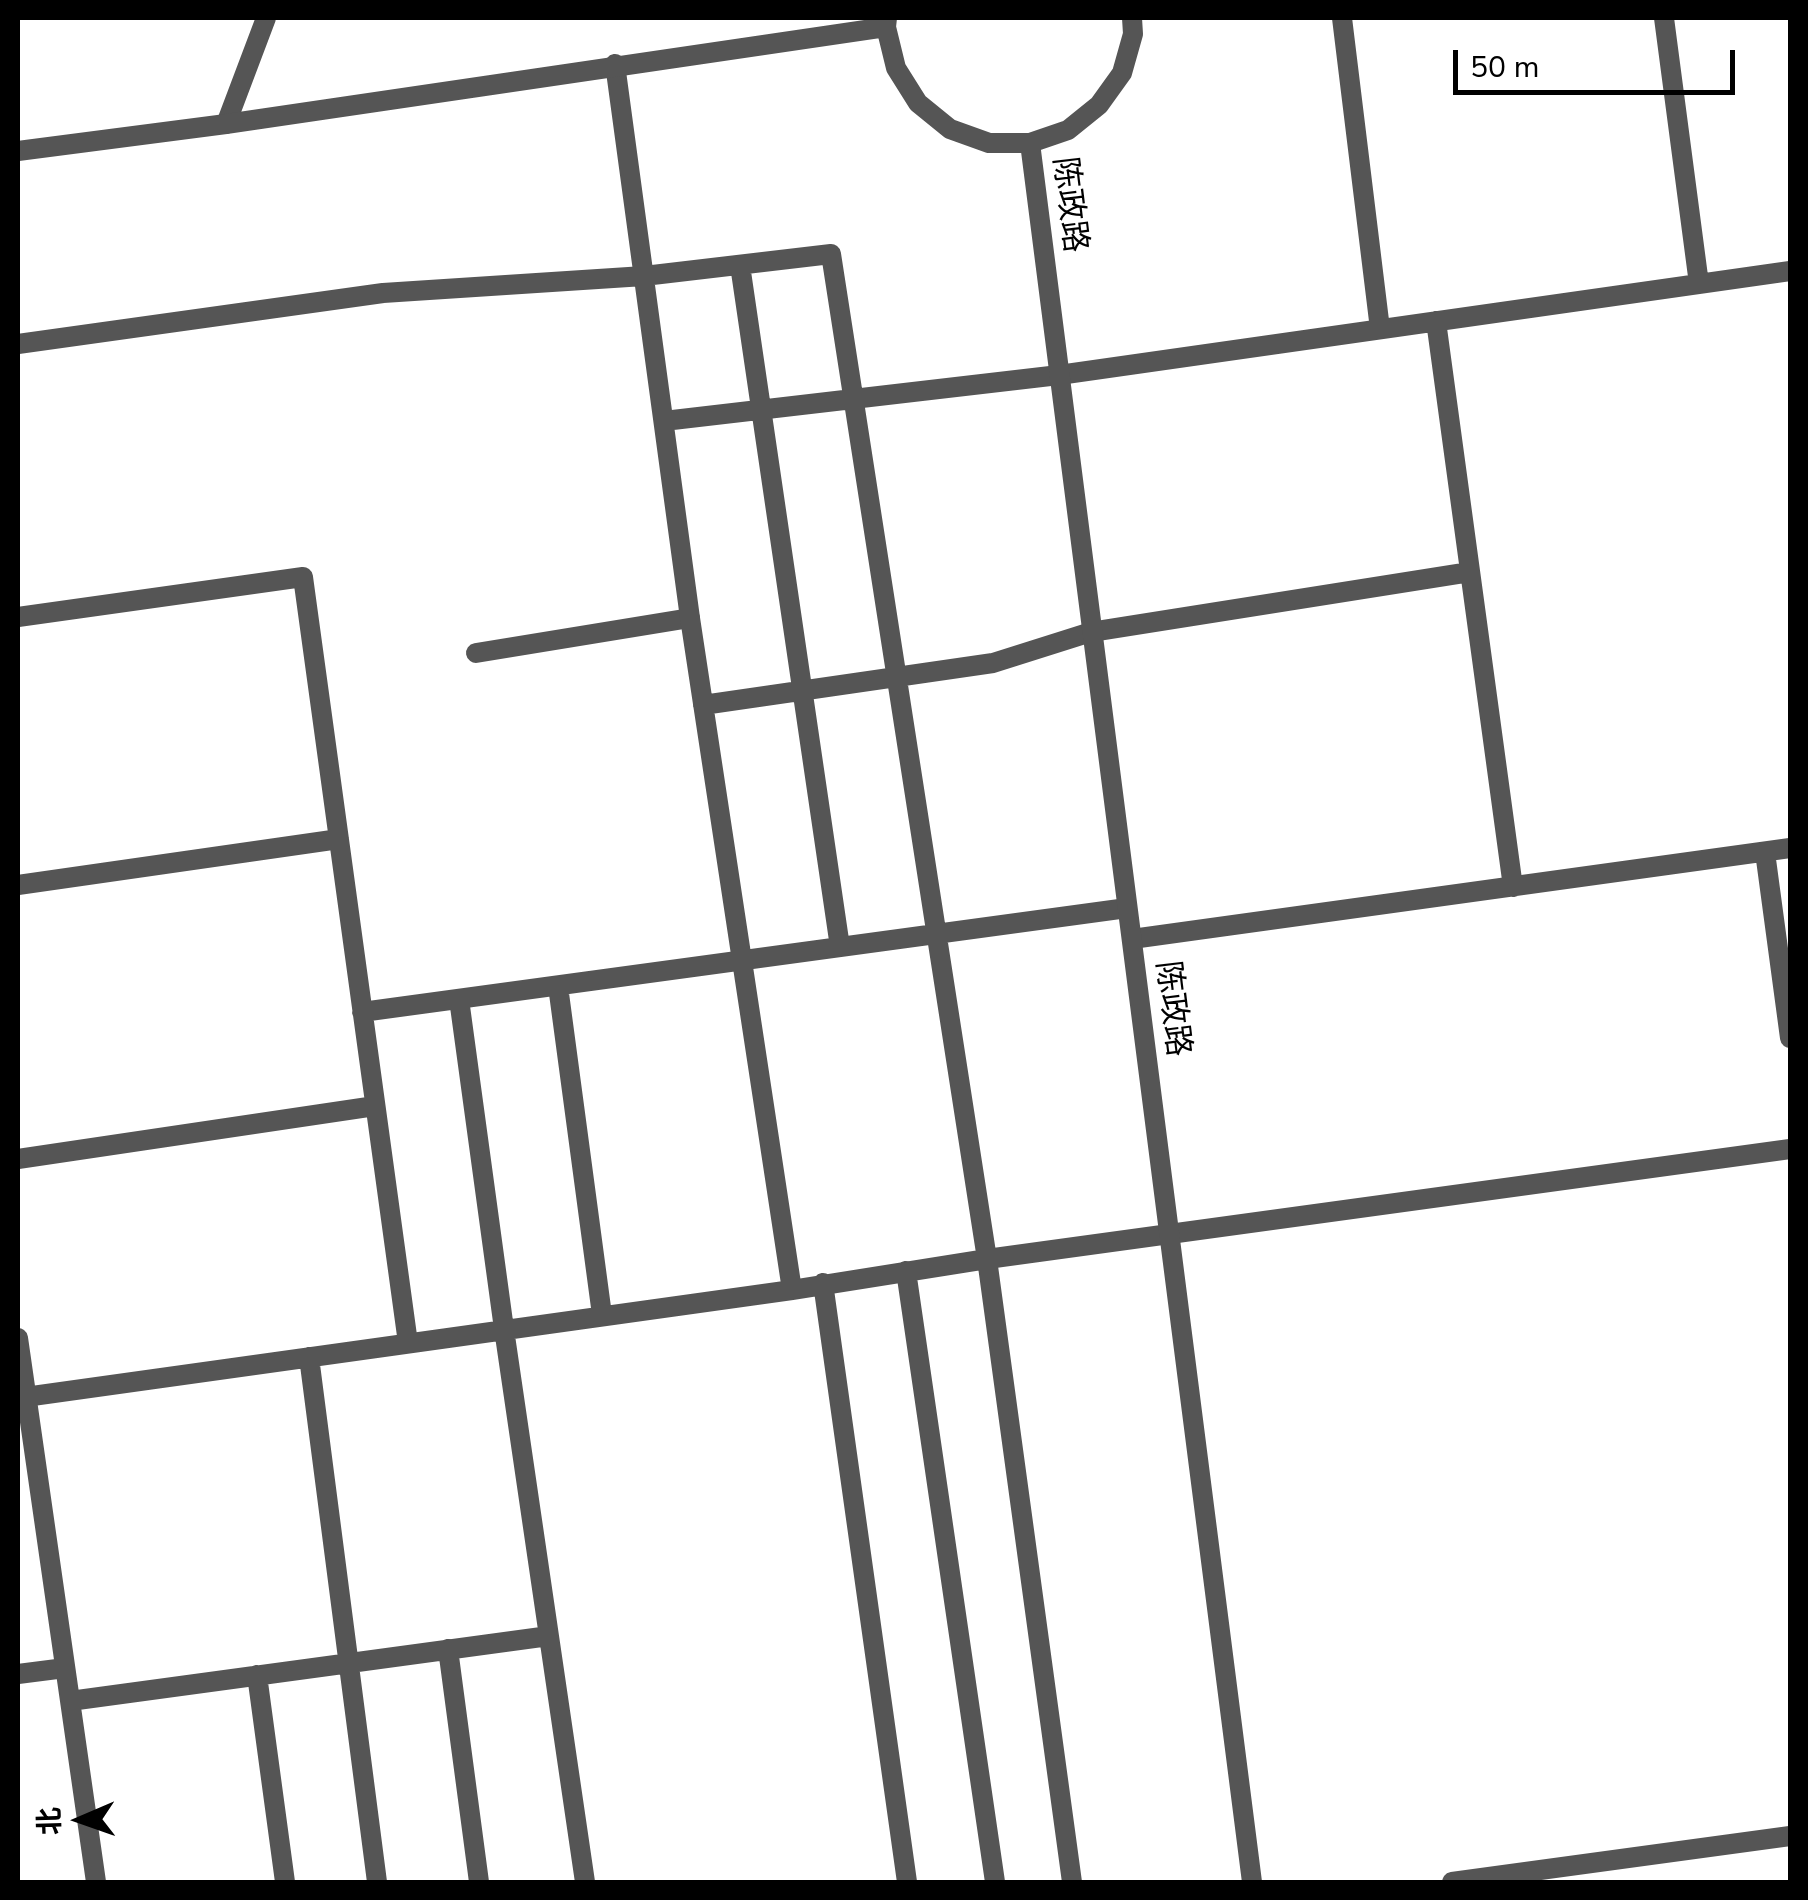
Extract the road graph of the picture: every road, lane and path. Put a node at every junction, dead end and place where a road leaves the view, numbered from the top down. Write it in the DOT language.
graph roads {
  1 [pos="266,18"];
  2 [pos="1132,18"];
  3 [pos="1342,18"];
  4 [pos="1664,18"];
  5 [pos="886,22"];
  6 [pos="615,64"];
  7 [pos="226,124"];
  8 [pos="1030,143"];
  9 [pos="18,150"];
  10 [pos="740,265"];
  11 [pos="1790,270"];
  12 [pos="644,276"];
  13 [pos="1699,284"];
  14 [pos="1436,321"];
  15 [pos="1380,329"];
  16 [pos="18,344"];
  17 [pos="1059,374"];
  18 [pos="854,398"];
  19 [pos="762,409"];
  20 [pos="664,421"];
  21 [pos="1470,572"];
  22 [pos="18,617"];
  23 [pos="690,618"];
  24 [pos="1092,632"];
  25 [pos="476,652"];
  26 [pos="898,677"];
  27 [pos="802,691"];
  28 [pos="703,705"];
  29 [pos="339,839"];
  30 [pos="1790,848"];
  31 [pos="1765,852"];
  32 [pos="18,885"];
  33 [pos="1512,887"];
  34 [pos="1128,908"];
  35 [pos="937,934"];
  36 [pos="1132,939"];
  37 [pos="840,947"];
  38 [pos="741,960"];
  39 [pos="558,986"];
  40 [pos="459,999"];
  41 [pos="362,1012"];
  42 [pos="1790,1038"];
  43 [pos="375,1106"];
  44 [pos="1790,1149"];
  45 [pos="18,1158"];
  46 [pos="1169,1234"];
  47 [pos="987,1259"];
  48 [pos="906,1271"];
  49 [pos="823,1283"];
  50 [pos="792,1290"];
  51 [pos="602,1315"];
  52 [pos="504,1329"];
  53 [pos="18,1338"];
  54 [pos="408,1343"];
  55 [pos="309,1357"];
  56 [pos="22,1397"];
  57 [pos="549,1636"];
  58 [pos="448,1650"];
  59 [pos="349,1663"];
  60 [pos="65,1668"];
  61 [pos="18,1674"];
  62 [pos="257,1675"];
  63 [pos="70,1701"];
  64 [pos="1790,1836"];
  65 [pos="96,1882"];
  66 [pos="285,1882"];
  67 [pos="378,1882"];
  68 [pos="478,1882"];
  69 [pos="585,1882"];
  70 [pos="908,1882"];
  71 [pos="994,1882"];
  72 [pos="1072,1882"];
  73 [pos="1252,1882"];
  74 [pos="1452,1882"];
  1 -- 7 [label="street"];
  2 -- 8 [label="street"];
  3 -- 15 [label="street"];
  4 -- 13 [label="street"];
  5 -- 6 [label="street"];
  5 -- 8 [label="street"];
  6 -- 7 [label="street"];
  6 -- 12 [label="street"];
  7 -- 9 [label="street"];
  8 -- 17 [label="street, 陈政路"];
  10 -- 12 [label="street"];
  10 -- 18 [label="street"];
  10 -- 19 [label="street"];
  11 -- 13 [label="street"];
  12 -- 16 [label="street"];
  12 -- 20 [label="street"];
  13 -- 14 [label="street"];
  14 -- 15 [label="street"];
  14 -- 21 [label="street"];
  15 -- 17 [label="street"];
  17 -- 18 [label="street"];
  17 -- 24 [label="street, 陈政路"];
  18 -- 19 [label="street"];
  18 -- 26 [label="street"];
  19 -- 20 [label="street"];
  19 -- 27 [label="street"];
  20 -- 23 [label="street"];
  21 -- 24 [label="street"];
  21 -- 33 [label="street"];
  22 -- 29 [label="street"];
  23 -- 25 [label="street"];
  23 -- 28 [label="street"];
  24 -- 26 [label="street"];
  24 -- 34 [label="street, 陈政路"];
  26 -- 27 [label="street"];
  26 -- 35 [label="street"];
  27 -- 28 [label="street"];
  27 -- 37 [label="street"];
  28 -- 38 [label="street"];
  29 -- 32 [label="street"];
  29 -- 41 [label="street"];
  30 -- 31 [label="street"];
  31 -- 33 [label="street"];
  31 -- 42 [label="street"];
  33 -- 36 [label="street"];
  34 -- 35 [label="street"];
  34 -- 36 [label="street, 陈政路"];
  35 -- 37 [label="street"];
  35 -- 47 [label="street"];
  36 -- 46 [label="street, 陈政路"];
  37 -- 38 [label="street"];
  38 -- 39 [label="street"];
  38 -- 50 [label="street"];
  39 -- 40 [label="street"];
  39 -- 51 [label="street"];
  40 -- 41 [label="street"];
  40 -- 52 [label="street"];
  41 -- 43 [label="street"];
  43 -- 45 [label="street"];
  43 -- 54 [label="street"];
  44 -- 46 [label="street"];
  46 -- 47 [label="street"];
  46 -- 73 [label="street, 陈政路"];
  47 -- 48 [label="street"];
  47 -- 72 [label="street"];
  48 -- 49 [label="street"];
  48 -- 71 [label="street"];
  49 -- 50 [label="street"];
  49 -- 70 [label="street"];
  50 -- 51 [label="street"];
  51 -- 52 [label="street"];
  52 -- 54 [label="street"];
  52 -- 57 [label="street"];
  53 -- 56 [label="street"];
  54 -- 55 [label="street"];
  55 -- 56 [label="street"];
  55 -- 59 [label="street"];
  56 -- 60 [label="street"];
  57 -- 58 [label="street"];
  57 -- 69 [label="street"];
  58 -- 59 [label="street"];
  58 -- 68 [label="street"];
  59 -- 62 [label="street"];
  59 -- 67 [label="street"];
  60 -- 61 [label="street"];
  60 -- 63 [label="street"];
  62 -- 63 [label="street"];
  62 -- 66 [label="street"];
  63 -- 65 [label="street"];
  64 -- 74 [label="street"];
}
